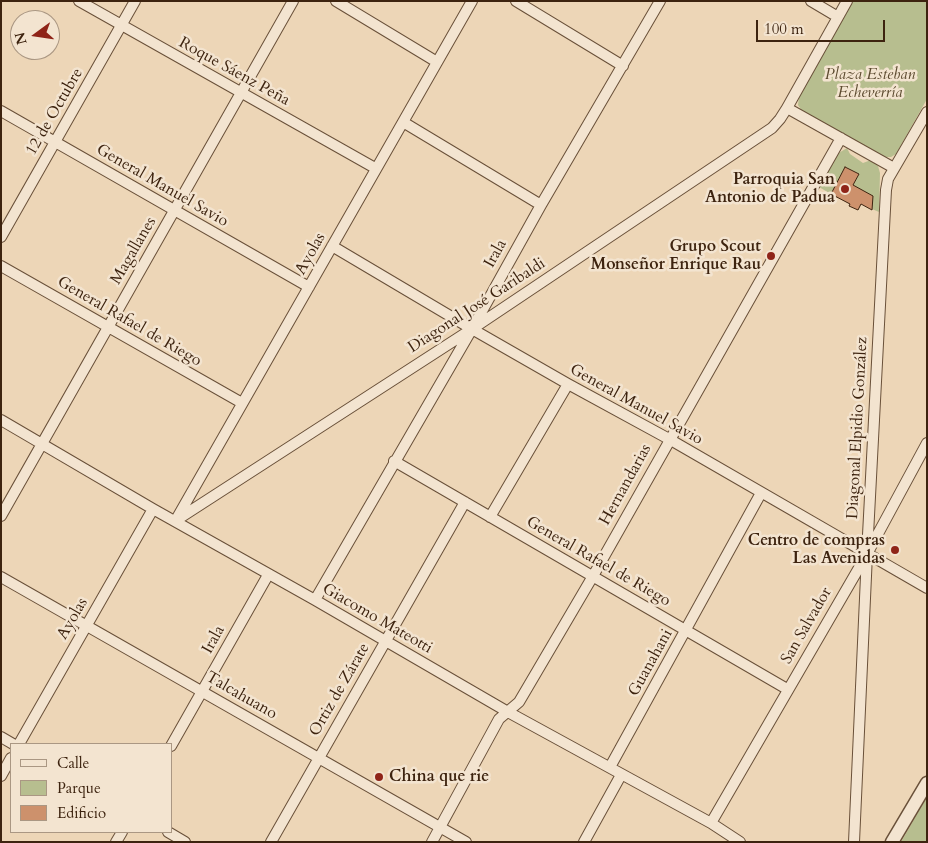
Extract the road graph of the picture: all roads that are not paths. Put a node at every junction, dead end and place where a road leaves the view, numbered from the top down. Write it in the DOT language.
graph roads {
  1 [pos="79,1"];
  2 [pos="135,1"];
  3 [pos="293,1"];
  4 [pos="336,1"];
  5 [pos="472,1"];
  6 [pos="516,1"];
  7 [pos="660,1"];
  8 [pos="811,1"];
  9 [pos="847,1"];
  10 [pos="838,17"];
  11 [pos="122,26"];
  12 [pos="437,62"];
  13 [pos="623,66"];
  14 [pos="241,93"];
  15 [pos="787,108"];
  16 [pos="1,111"];
  17 [pos="927,112"];
  18 [pos="403,122"];
  19 [pos="841,138"];
  20 [pos="56,142"];
  21 [pos="375,168"];
  22 [pos="894,168"];
  23 [pos="541,205"];
  24 [pos="175,210"];
  25 [pos="1,237"];
  26 [pos="332,246"];
  27 [pos="1,266"];
  28 [pos="309,287"];
  29 [pos="108,327"];
  30 [pos="472,329"];
  31 [pos="568,384"];
  32 [pos="242,403"];
  33 [pos="1,420"];
  34 [pos="669,439"];
  35 [pos="43,443"];
  36 [pos="927,443"];
  37 [pos="394,461"];
  38 [pos="761,493"];
  39 [pos="465,502"];
  40 [pos="153,509"];
  41 [pos="1,516"];
  42 [pos="490,517"];
  43 [pos="175,521"];
  44 [pos="867,554"];
  45 [pos="268,575"];
  46 [pos="1,576"];
  47 [pos="593,576"];
  48 [pos="927,588"];
  49 [pos="315,600"];
  50 [pos="87,626"];
  51 [pos="687,631"];
  52 [pos="386,641"];
  53 [pos="787,689"];
  54 [pos="203,692"];
  55 [pos="508,712"];
  56 [pos="1,737"];
  57 [pos="12,743"];
  58 [pos="20,743"];
  59 [pos="172,744"];
  60 [pos="318,758"];
  61 [pos="10,760"];
  62 [pos="610,768"];
  63 [pos="621,774"];
  64 [pos="1,776"];
  65 [pos="927,783"];
  66 [pos="711,823"];
  67 [pos="440,827"];
  68 [pos="170,833"];
  69 [pos="185,842"];
  70 [pos="271,842"];
  71 [pos="432,842"];
  72 [pos="466,842"];
  73 [pos="584,842"];
  74 [pos="740,842"];
  75 [pos="854,842"];
  76 [pos="892,842"];
  1 -- 11 [label="street, Roque Sáenz Peña"];
  2 -- 11 [label="street, 12 de Octubre"];
  3 -- 14 [label="street, Magallanes"];
  4 -- 12 [label="street"];
  5 -- 12 [label="street, Ayolas"];
  6 -- 13 [label="street"];
  7 -- 13 [label="street, Irala"];
  8 -- 10 [label="street"];
  9 -- 10 [label="street"];
  10 -- 15 [label="street"];
  11 -- 14 [label="street, Roque Sáenz Peña"];
  11 -- 20 [label="street, 12 de Octubre"];
  12 -- 18 [label="street, Ayolas"];
  13 -- 23 [label="street, Irala"];
  14 -- 21 [label="street, Roque Sáenz Peña"];
  14 -- 24 [label="street, Magallanes"];
  15 -- 19 [label="street"];
  15 -- 30 [label="street, Diagonal José Garibaldi"];
  16 -- 20 [label="street, General Manuel Savio"];
  17 -- 22 [label="street"];
  18 -- 21 [label="street, Ayolas"];
  18 -- 23 [label="street"];
  19 -- 22 [label="street"];
  19 -- 34 [label="street, Hernandarias"];
  20 -- 24 [label="street, General Manuel Savio"];
  20 -- 25 [label="street, 12 de Octubre"];
  21 -- 26 [label="street, Ayolas"];
  22 -- 44 [label="street, Diagonal Elpidio González"];
  23 -- 30 [label="street, Irala"];
  24 -- 28 [label="street, General Manuel Savio"];
  24 -- 29 [label="street, Magallanes"];
  26 -- 28 [label="street, Ayolas"];
  26 -- 30 [label="street, General Manuel Savio"];
  27 -- 29 [label="street, General Rafael de Riego"];
  28 -- 32 [label="street, Ayolas"];
  29 -- 32 [label="street, General Rafael de Riego"];
  29 -- 35 [label="street, Magallanes"];
  30 -- 31 [label="street, General Manuel Savio"];
  30 -- 37 [label="street, Irala"];
  30 -- 43 [label="street, Diagonal José Garibaldi"];
  31 -- 34 [label="street, General Manuel Savio"];
  31 -- 42 [label="street"];
  32 -- 43 [label="street, Ayolas"];
  33 -- 35 [label="street, Giacomo Mateotti"];
  34 -- 38 [label="street, General Manuel Savio"];
  34 -- 47 [label="street, Hernandarias"];
  35 -- 40 [label="street, Giacomo Mateotti"];
  35 -- 41 [label="street, Magallanes"];
  36 -- 44 [label="street, San Salvador"];
  37 -- 39 [label="street, General Rafael de Riego"];
  37 -- 49 [label="street, Irala"];
  38 -- 44 [label="street, General Manuel Savio"];
  38 -- 51 [label="street, Guanahani"];
  39 -- 42 [label="street, General Rafael de Riego"];
  39 -- 52 [label="street, Ortiz de Zárate"];
  40 -- 43 [label="street, Giacomo Mateotti"];
  40 -- 50 [label="street, Ayolas"];
  42 -- 47 [label="street, General Rafael de Riego"];
  43 -- 45 [label="street, Giacomo Mateotti"];
  44 -- 48 [label="street, General Manuel Savio"];
  44 -- 53 [label="street, San Salvador"];
  44 -- 75 [label="street, Diagonal Elpidio González"];
  45 -- 49 [label="street, Giacomo Mateotti"];
  45 -- 54 [label="street, Irala"];
  46 -- 50 [label="street, Talcahuano"];
  47 -- 51 [label="street, General Rafael de Riego"];
  47 -- 55 [label="street, Hernandarias"];
  49 -- 52 [label="street, Giacomo Mateotti"];
  50 -- 54 [label="street, Talcahuano"];
  50 -- 58 [label="street, Ayolas"];
  51 -- 53 [label="street, General Rafael de Riego"];
  51 -- 62 [label="street, Guanahani"];
  52 -- 55 [label="street, Giacomo Mateotti"];
  52 -- 60 [label="street, Ortiz de Zárate"];
  53 -- 66 [label="street, San Salvador"];
  54 -- 59 [label="street, Irala"];
  54 -- 60 [label="street, Talcahuano"];
  55 -- 62 [label="street, Giacomo Mateotti"];
  55 -- 67 [label="street, Hernandarias"];
  56 -- 57 [label="street"];
  60 -- 67 [label="street, Talcahuano"];
  60 -- 70 [label="street, Ortiz de Zárate"];
  61 -- 64 [label="street"];
  62 -- 63 [label="street, Giacomo Mateotti"];
  63 -- 66 [label="street, Giacomo Mateotti"];
  63 -- 73 [label="street"];
  65 -- 76 [label="street"];
  66 -- 74 [label="street, Giacomo Mateotti"];
  67 -- 71 [label="street, Hernandarias"];
  67 -- 72 [label="street, Talcahuano"];
  68 -- 69 [label="street"];
}
